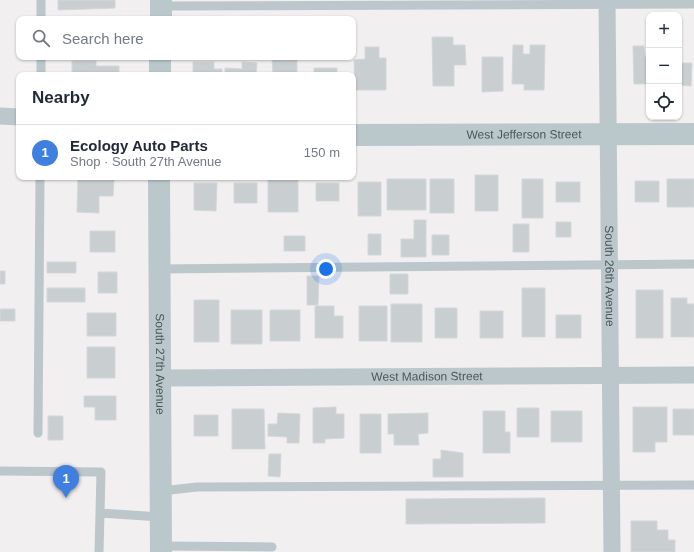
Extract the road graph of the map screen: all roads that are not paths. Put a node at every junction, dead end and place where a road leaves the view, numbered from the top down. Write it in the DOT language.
graph roads {
  1 [pos="41,0"];
  2 [pos="607,3"];
  3 [pos="694,4"];
  4 [pos="161,8"];
  5 [pos="41,16"];
  6 [pos="41,60"];
  7 [pos="160,60"];
  8 [pos="41,72"];
  9 [pos="160,72"];
  10 [pos="0,116"];
  11 [pos="16,117"];
  12 [pos="608,134"];
  13 [pos="694,134"];
  14 [pos="356,136"];
  15 [pos="40,180"];
  16 [pos="159,180"];
  17 [pos="694,264"];
  18 [pos="610,265"];
  19 [pos="159,269"];
  20 [pos="611,376"];
  21 [pos="694,376"];
  22 [pos="160,378"];
  23 [pos="38,433"];
  24 [pos="0,471"];
  25 [pos="694,485"];
  26 [pos="612,486"];
  27 [pos="161,491"];
  28 [pos="100,513"];
  29 [pos="161,517"];
  30 [pos="272,547"];
  31 [pos="161,549"];
  32 [pos="99,552"];
  33 [pos="612,552"];
  1 -- 5 [label="lane"];
  2 -- 3 [label="lane"];
  2 -- 4 [label="lane"];
  2 -- 12 [label="street, South 26th Avenue"];
  6 -- 8 [label="lane"];
  7 -- 9 [label="main road"];
  10 -- 11 [label="street"];
  12 -- 13 [label="main road, West Jefferson Street"];
  12 -- 14 [label="main road, West Jefferson Street"];
  12 -- 18 [label="street, South 26th Avenue"];
  15 -- 23 [label="lane"];
  16 -- 19 [label="main road, South 27th Avenue"];
  17 -- 18 [label="lane"];
  18 -- 19 [label="lane"];
  18 -- 20 [label="street, South 26th Avenue"];
  19 -- 22 [label="main road, South 27th Avenue"];
  20 -- 21 [label="street, West Madison Street"];
  20 -- 22 [label="street, West Madison Street"];
  20 -- 26 [label="street, South 26th Avenue"];
  22 -- 27 [label="main road, South 27th Avenue"];
  24 -- 28 [label="lane"];
  25 -- 26 [label="lane"];
  26 -- 27 [label="lane"];
  26 -- 33 [label="street, South 26th Avenue"];
  27 -- 29 [label="main road, South 27th Avenue"];
  28 -- 29 [label="lane"];
  28 -- 32 [label="lane"];
  29 -- 31 [label="main road, South 27th Avenue"];
  30 -- 31 [label="lane"];
}
